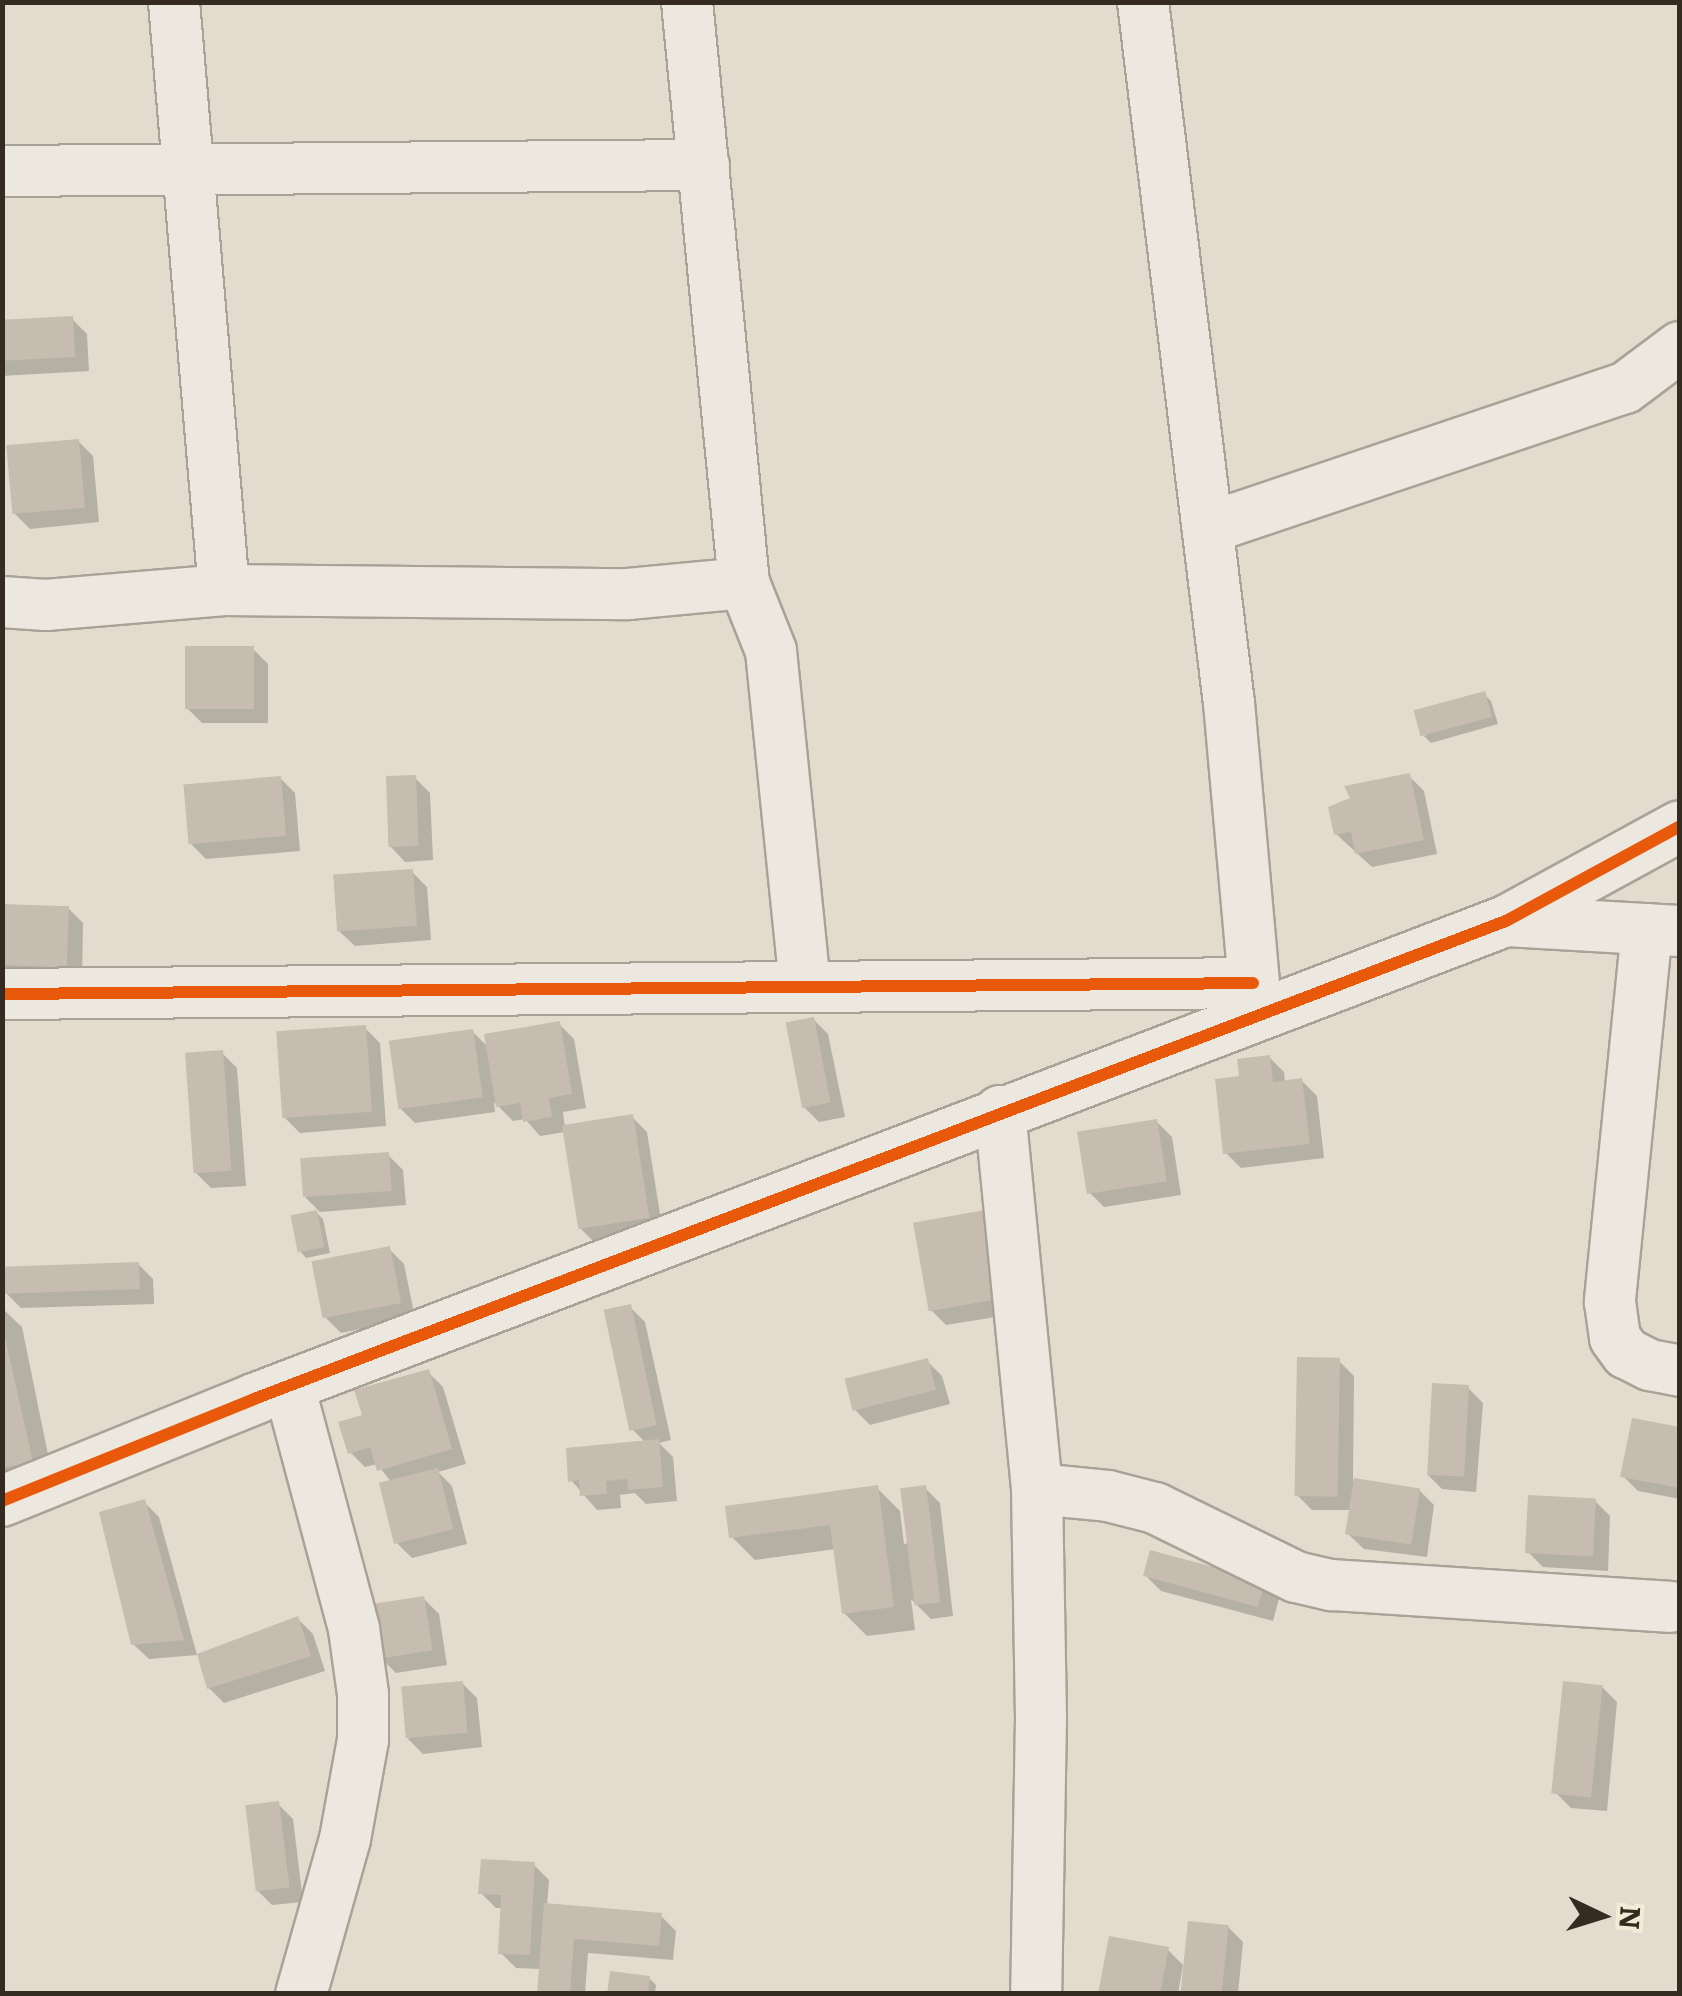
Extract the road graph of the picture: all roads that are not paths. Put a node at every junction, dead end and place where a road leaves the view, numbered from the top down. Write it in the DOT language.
graph roads {
  1 [pos="174,2"];
  2 [pos="687,2"];
  3 [pos="1142,2"];
  4 [pos="704,165"];
  5 [pos="187,169"];
  6 [pos="2,171"];
  7 [pos="1680,347"];
  8 [pos="1208,528"];
  9 [pos="744,583"];
  10 [pos="224,590"];
  11 [pos="2,602"];
  12 [pos="1680,826"];
  13 [pos="1506,921"];
  14 [pos="1663,931"];
  15 [pos="805,986"];
  16 [pos="2,994"];
  17 [pos="1255,1001"];
  18 [pos="1000,1112"];
  19 [pos="1680,1370"];
  20 [pos="288,1386"];
  21 [pos="1038,1490"];
  22 [pos="2,1500"];
  23 [pos="1670,1607"];
  24 [pos="301,1994"];
  25 [pos="1036,1994"];
  1 -- 5 [label="street"];
  2 -- 4 [label="street"];
  3 -- 8 [label="street"];
  4 -- 5 [label="street"];
  4 -- 9 [label="street"];
  5 -- 6 [label="street"];
  5 -- 10 [label="street"];
  7 -- 8 [label="street"];
  8 -- 17 [label="street"];
  9 -- 10 [label="street"];
  9 -- 15 [label="street"];
  10 -- 11 [label="street"];
  12 -- 13 [label="street"];
  13 -- 14 [label="street"];
  13 -- 17 [label="street"];
  14 -- 19 [label="street"];
  15 -- 16 [label="street"];
  15 -- 17 [label="street"];
  17 -- 18 [label="street"];
  18 -- 20 [label="street"];
  18 -- 21 [label="street"];
  20 -- 22 [label="street"];
  20 -- 24 [label="street"];
  21 -- 23 [label="street"];
  21 -- 25 [label="street"];
}
